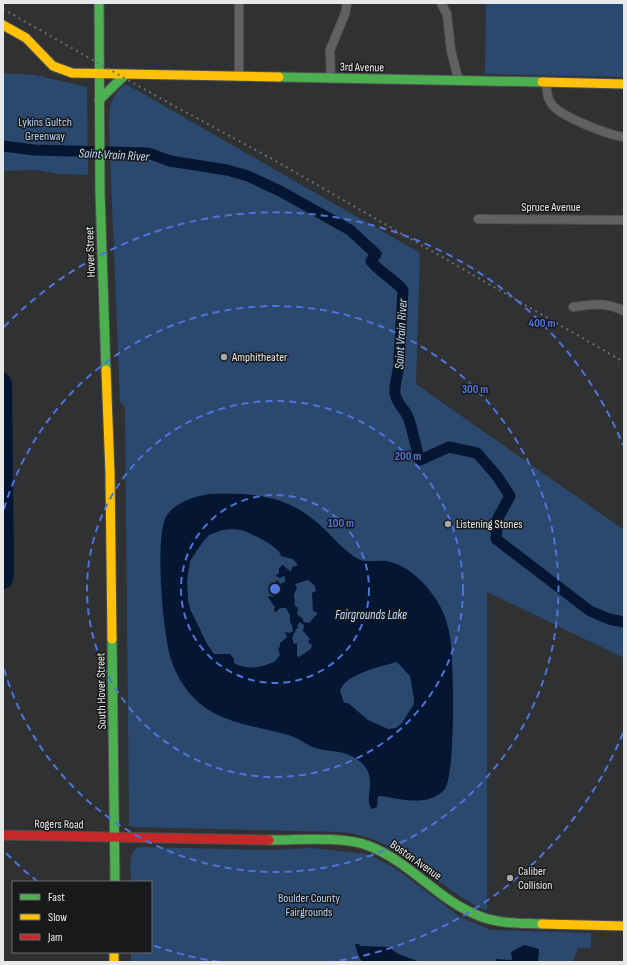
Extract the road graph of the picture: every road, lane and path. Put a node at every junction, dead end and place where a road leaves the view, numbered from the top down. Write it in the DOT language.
graph roads {
  1 [pos="98,3"];
  2 [pos="239,3"];
  3 [pos="347,3"];
  4 [pos="441,3"];
  5 [pos="3,24"];
  6 [pos="99,74"];
  7 [pos="126,74"];
  8 [pos="239,77"];
  9 [pos="331,79"];
  10 [pos="459,81"];
  11 [pos="547,82"];
  12 [pos="624,84"];
  13 [pos="99,100"];
  14 [pos="624,137"];
  15 [pos="478,219"];
  16 [pos="624,220"];
  17 [pos="573,307"];
  18 [pos="624,311"];
  19 [pos="111,499"];
  20 [pos="3,835"];
  21 [pos="115,837"];
  22 [pos="115,881"];
  23 [pos="624,926"];
  1 -- 6 [label="street, Hover Street"];
  2 -- 8 [label="street"];
  3 -- 9 [label="street"];
  4 -- 10 [label="street"];
  5 -- 6 [label="street, 3rd Avenue"];
  6 -- 7 [label="street, 3rd Avenue"];
  6 -- 13 [label="street, Hover Street"];
  7 -- 8 [label="street, 3rd Avenue"];
  7 -- 13 [label="street"];
  8 -- 9 [label="street, 3rd Avenue"];
  9 -- 10 [label="street, 3rd Avenue"];
  10 -- 11 [label="street, 3rd Avenue"];
  11 -- 12 [label="street, 3rd Avenue"];
  11 -- 14 [label="street"];
  13 -- 19 [label="street, Hover Street"];
  15 -- 16 [label="street, Spruce Avenue"];
  17 -- 18 [label="street"];
  19 -- 21 [label="street, South Hover Street"];
  20 -- 21 [label="street, Rogers Road"];
  21 -- 22 [label="street, South Hover Street"];
  21 -- 23 [label="street, Boston Avenue"];
}
